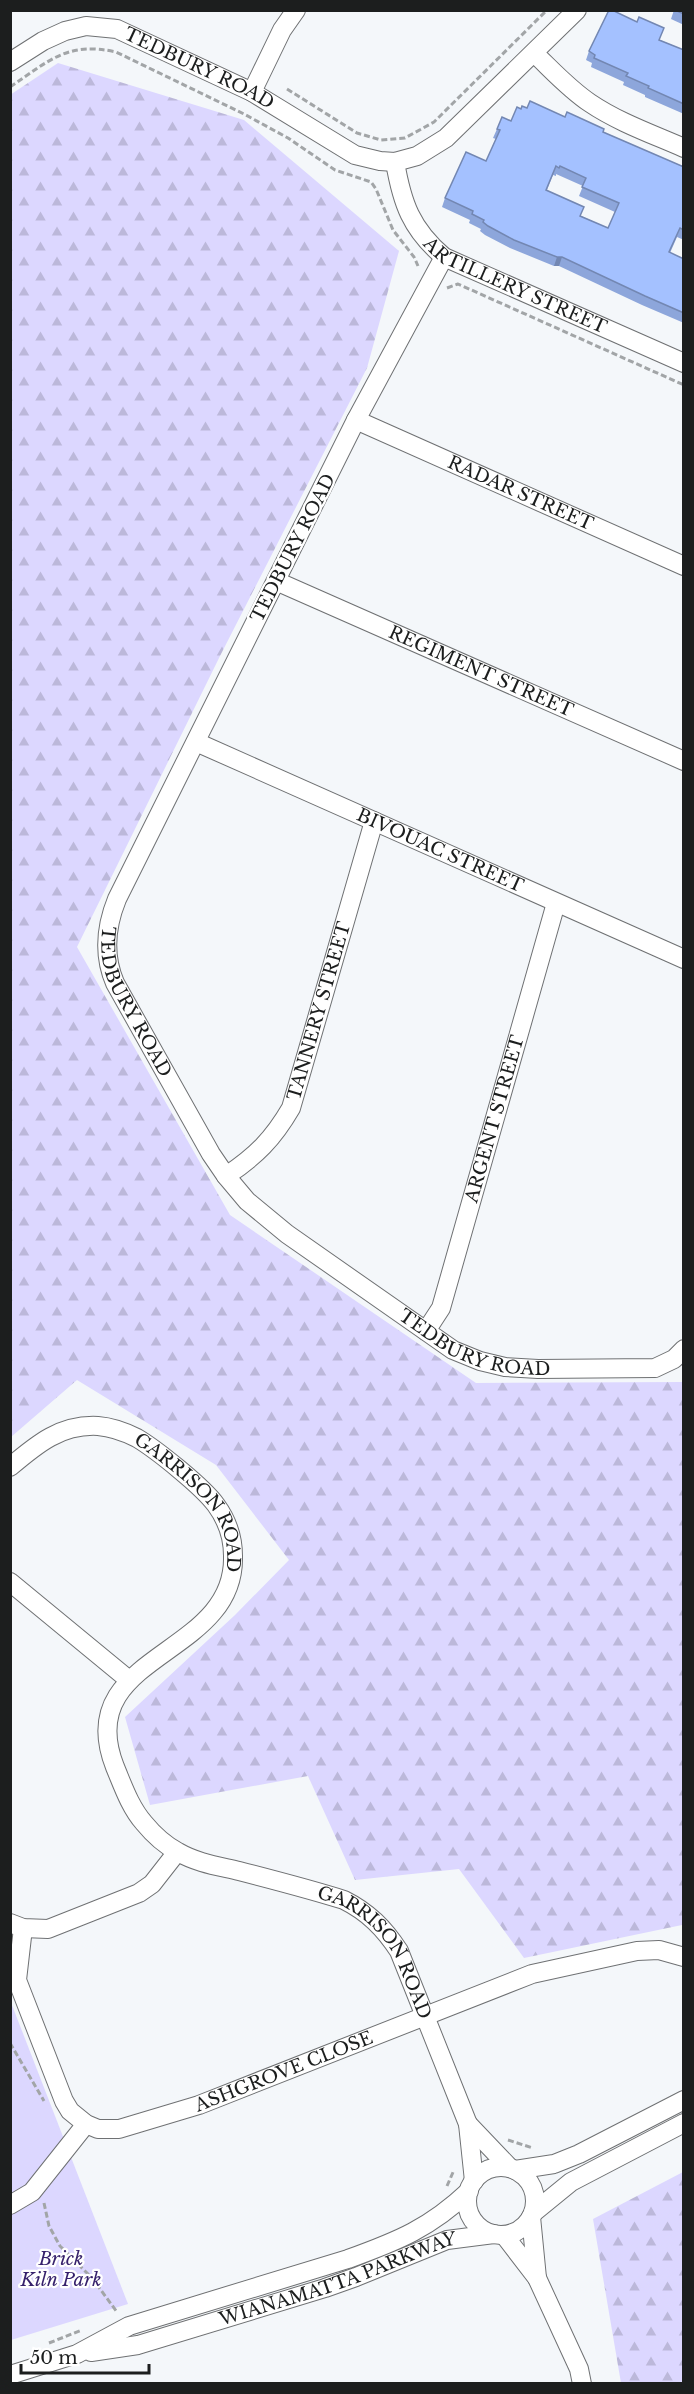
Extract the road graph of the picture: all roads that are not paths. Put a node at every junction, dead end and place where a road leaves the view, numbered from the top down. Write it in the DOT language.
graph roads {
  1 [pos="296,10"];
  2 [pos="577,10"];
  3 [pos="85,18"];
  4 [pos="534,52"];
  5 [pos="10,62"];
  6 [pos="252,92"];
  7 [pos="684,148"];
  8 [pos="395,162"];
  9 [pos="444,256"];
  10 [pos="684,363"];
  11 [pos="356,420"];
  12 [pos="684,566"];
  13 [pos="276,581"];
  14 [pos="196,742"];
  15 [pos="684,761"];
  16 [pos="374,821"];
  17 [pos="556,903"];
  18 [pos="684,959"];
  19 [pos="226,1176"];
  20 [pos="426,1331"];
  21 [pos="684,1349"];
  22 [pos="10,1467"];
  23 [pos="10,1582"];
  24 [pos="129,1680"];
  25 [pos="177,1852"];
  26 [pos="17,1925"];
  27 [pos="684,1957"];
  28 [pos="426,2016"];
  29 [pos="684,2100"];
  30 [pos="684,2123"];
  31 [pos="86,2124"];
  32 [pos="468,2124"];
  33 [pos="513,2169"];
  34 [pos="471,2186"];
  35 [pos="10,2205"];
  36 [pos="532,2215"];
  37 [pos="499,2234"];
  38 [pos="537,2278"];
  39 [pos="77,2354"];
  40 [pos="10,2375"];
  41 [pos="582,2384"];
  1 -- 6 [label="street"];
  2 -- 4 [label="street, TEDBURY ROAD"];
  3 -- 5 [label="street, TEDBURY ROAD"];
  3 -- 6 [label="street, TEDBURY ROAD"];
  4 -- 7 [label="street"];
  4 -- 8 [label="street, TEDBURY ROAD"];
  6 -- 8 [label="street, TEDBURY ROAD"];
  8 -- 9 [label="street, ARTILLERY STREET"];
  9 -- 10 [label="street, ARTILLERY STREET"];
  9 -- 11 [label="street, TEDBURY ROAD"];
  11 -- 12 [label="street, RADAR STREET"];
  11 -- 13 [label="street, TEDBURY ROAD"];
  13 -- 14 [label="street, TEDBURY ROAD"];
  13 -- 15 [label="street, REGIMENT STREET"];
  14 -- 16 [label="street, BIVOUAC STREET"];
  14 -- 19 [label="street, TEDBURY ROAD"];
  16 -- 17 [label="street, BIVOUAC STREET"];
  16 -- 19 [label="street, TANNERY STREET"];
  17 -- 18 [label="street, BIVOUAC STREET"];
  17 -- 20 [label="street, ARGENT STREET"];
  19 -- 20 [label="street, TEDBURY ROAD"];
  20 -- 21 [label="street, TEDBURY ROAD"];
  22 -- 24 [label="street, GARRISON ROAD"];
  23 -- 24 [label="street"];
  24 -- 25 [label="street, GARRISON ROAD"];
  25 -- 26 [label="street"];
  25 -- 28 [label="street, GARRISON ROAD"];
  26 -- 31 [label="street"];
  27 -- 28 [label="street, ASHGROVE CLOSE"];
  28 -- 31 [label="street, ASHGROVE CLOSE"];
  28 -- 32 [label="street, GARRISON ROAD"];
  29 -- 33 [label="street"];
  30 -- 36 [label="street"];
  31 -- 35 [label="street"];
  32 -- 33 [label="street, GARRISON ROAD"];
  32 -- 34 [label="street, GARRISON ROAD"];
  33 -- 34 [label="street"];
  33 -- 36 [label="street"];
  34 -- 37 [label="street"];
  34 -- 39 [label="street, WIANAMATTA PARKWAY"];
  36 -- 37 [label="street"];
  36 -- 38 [label="street"];
  37 -- 38 [label="street"];
  37 -- 39 [label="street, WIANAMATTA PARKWAY"];
  38 -- 41 [label="street"];
  39 -- 40 [label="street, WIANAMATTA PARKWAY"];
}
